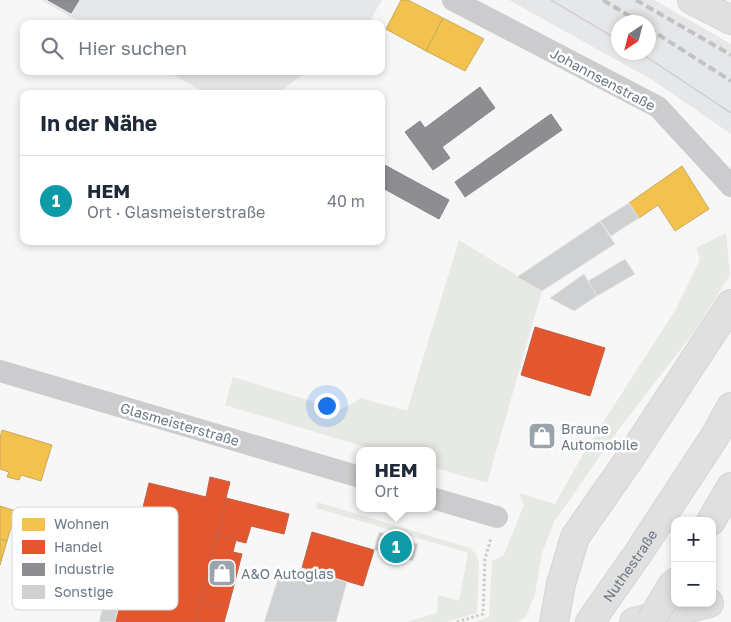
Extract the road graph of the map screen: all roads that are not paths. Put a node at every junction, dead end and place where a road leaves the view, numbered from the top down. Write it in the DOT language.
graph roads {
  1 [pos="453,0"];
  2 [pos="692,0"];
  3 [pos="731,20"];
  4 [pos="731,186"];
  5 [pos="731,304"];
  6 [pos="0,371"];
  7 [pos="731,407"];
  8 [pos="356,476"];
  9 [pos="731,487"];
  10 [pos="436,499"];
  11 [pos="497,517"];
  12 [pos="713,517"];
  13 [pos="671,588"];
  14 [pos="731,598"];
  15 [pos="716,602"];
  16 [pos="694,607"];
  17 [pos="554,622"];
  18 [pos="590,622"];
  19 [pos="634,622"];
  20 [pos="650,622"];
  1 -- 4 [label="street, Johannsenstraße"];
  2 -- 3 [label="main road"];
  5 -- 17 [label="main road"];
  6 -- 8 [label="street, Glasmeisterstraße"];
  7 -- 18 [label="main road, Nuthestraße"];
  9 -- 12 [label="main road"];
  10 -- 11 [label="street"];
  13 -- 20 [label="main road, bridge"];
  14 -- 15 [label="main road"];
  16 -- 19 [label="main road"];
}
